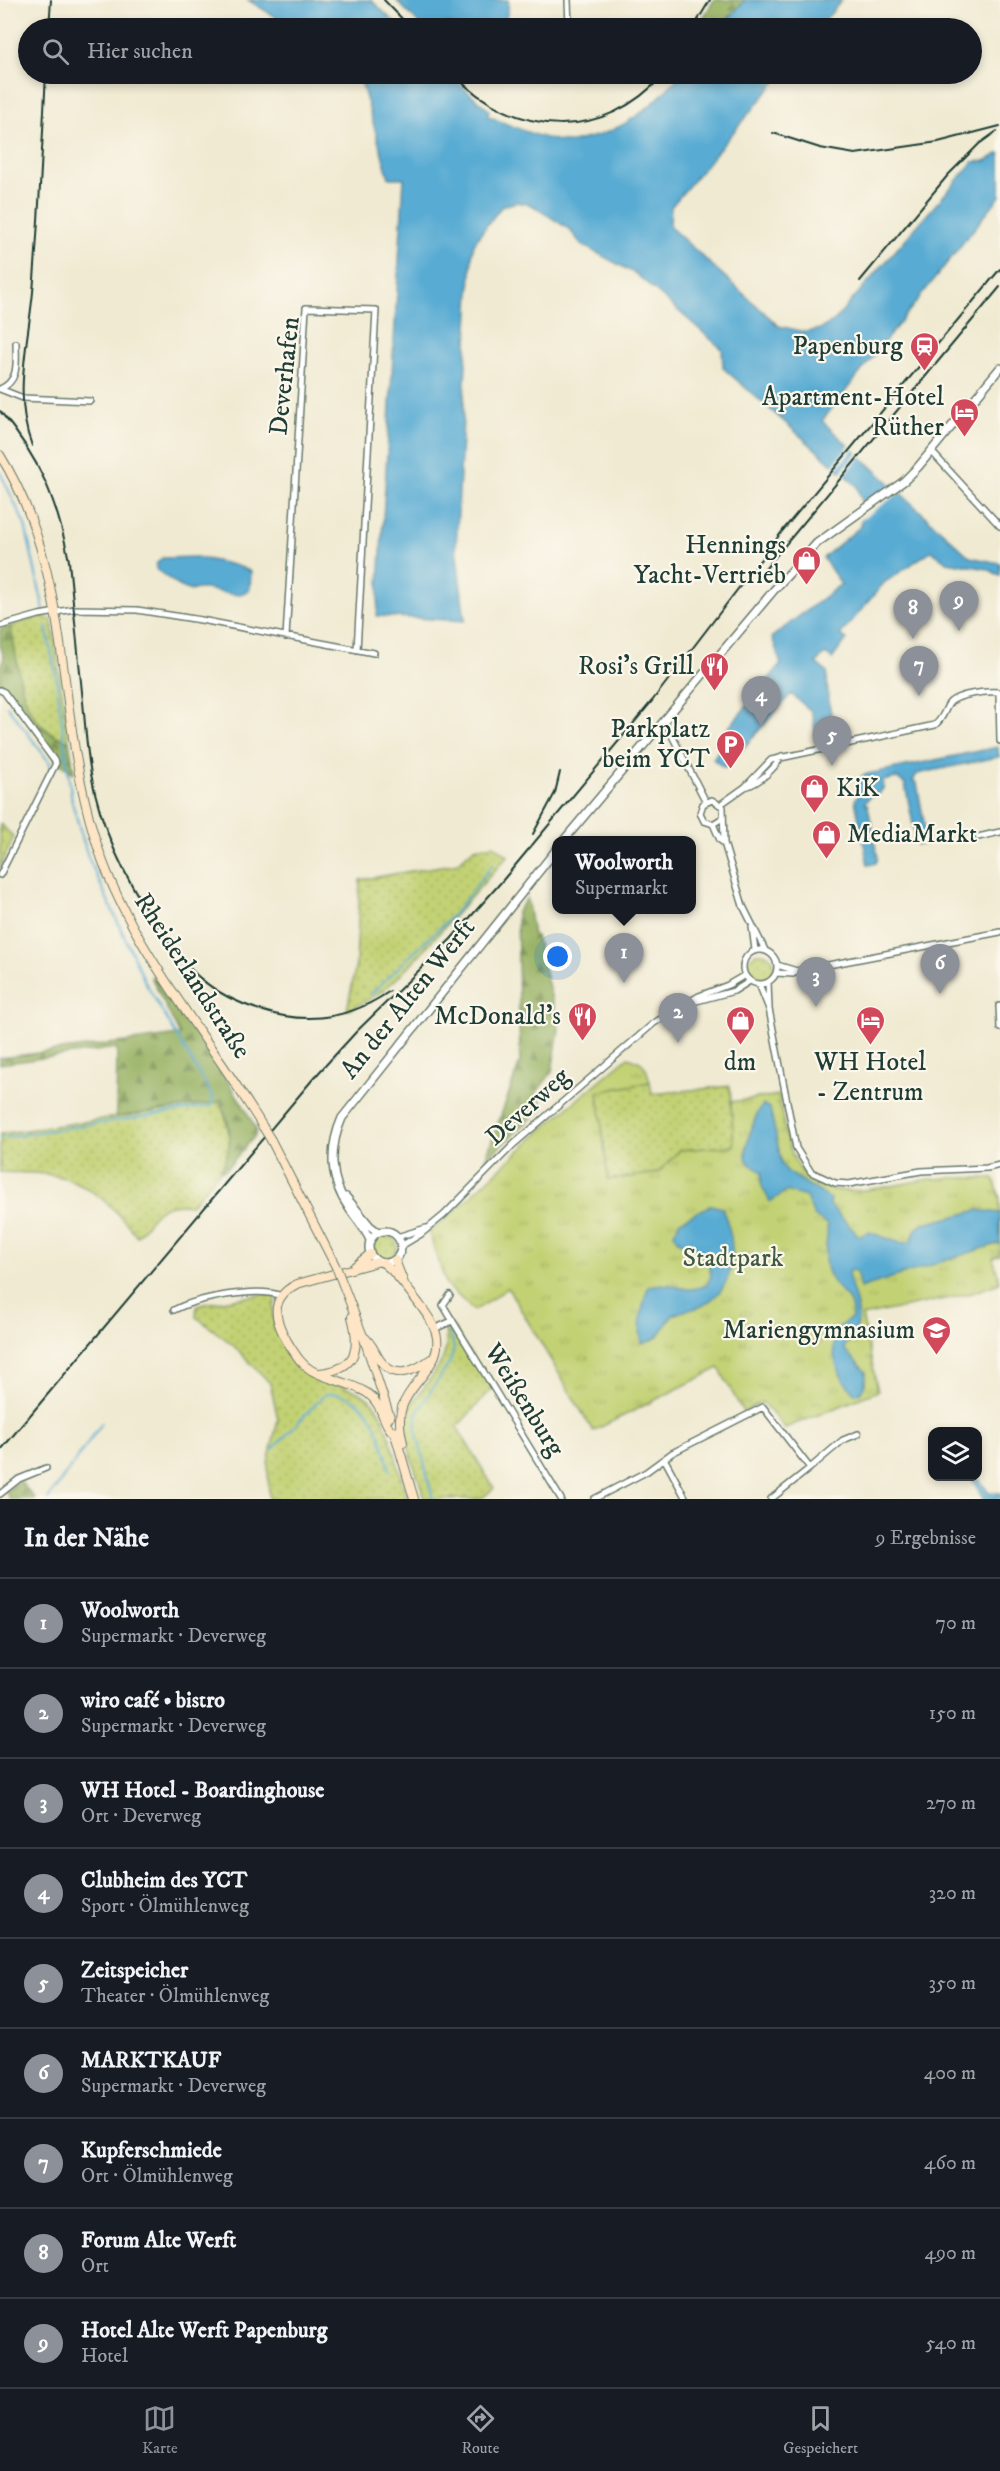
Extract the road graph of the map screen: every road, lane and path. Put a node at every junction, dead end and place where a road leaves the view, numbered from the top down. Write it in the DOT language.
graph roads {
  1 [pos="568,0"];
  2 [pos="569,18"];
  3 [pos="16,343"];
  4 [pos="1000,368"];
  5 [pos="0,389"];
  6 [pos="90,401"];
  7 [pos="931,451"];
  8 [pos="0,455"];
  9 [pos="1000,526"];
  10 [pos="56,612"];
  11 [pos="0,626"];
  12 [pos="286,637"];
  13 [pos="357,650"];
  14 [pos="374,653"];
  15 [pos="0,690"];
  16 [pos="999,692"];
  17 [pos="664,720"];
  18 [pos="1000,741"];
  19 [pos="706,802"];
  20 [pos="721,804"];
  21 [pos="722,819"];
  22 [pos="713,824"];
  23 [pos="1000,832"];
  24 [pos="567,836"];
  25 [pos="978,837"];
  26 [pos="724,843"];
  27 [pos="552,854"];
  28 [pos="0,875"];
  29 [pos="747,915"];
  30 [pos="1000,932"];
  31 [pos="755,950"];
  32 [pos="765,950"];
  33 [pos="777,965"];
  34 [pos="797,971"];
  35 [pos="776,973"];
  36 [pos="745,975"];
  37 [pos="750,981"];
  38 [pos="768,982"];
  39 [pos="759,984"];
  40 [pos="691,1002"];
  41 [pos="999,1006"];
  42 [pos="769,1009"];
  43 [pos="1000,1028"];
  44 [pos="1000,1165"];
  45 [pos="340,1190"];
  46 [pos="426,1228"];
  47 [pos="378,1232"];
  48 [pos="397,1237"];
  49 [pos="370,1240"];
  50 [pos="401,1246"];
  51 [pos="370,1254"];
  52 [pos="395,1260"];
  53 [pos="381,1262"];
  54 [pos="352,1268"];
  55 [pos="406,1287"];
  56 [pos="450,1294"];
  57 [pos="282,1296"];
  58 [pos="352,1307"];
  59 [pos="174,1310"];
  60 [pos="452,1321"];
  61 [pos="434,1329"];
  62 [pos="363,1336"];
  63 [pos="432,1358"];
  64 [pos="316,1373"];
  65 [pos="395,1434"];
  66 [pos="858,1434"];
  67 [pos="401,1454"];
  68 [pos="665,1460"];
  69 [pos="46,1468"];
  70 [pos="810,1468"];
  71 [pos="0,1494"];
  72 [pos="414,1499"];
  73 [pos="561,1499"];
  74 [pos="594,1499"];
  75 [pos="686,1499"];
  76 [pos="771,1499"];
  1 -- 2 [label="street"];
  3 -- 5 [label="street"];
  4 -- 7 [label="street"];
  5 -- 6 [label="street"];
  7 -- 9 [label="street"];
  7 -- 17 [label="street"];
  8 -- 10 [label="main road, Rheiderlandstraße"];
  10 -- 11 [label="street"];
  10 -- 12 [label="street"];
  10 -- 58 [label="main road, Rheiderlandstraße, bridge"];
  12 -- 13 [label="street"];
  12 -- 13 [label="street, Deverhafen"];
  13 -- 14 [label="street"];
  15 -- 28 [label="street"];
  16 -- 18 [label="street"];
  16 -- 20 [label="street"];
  17 -- 19 [label="street"];
  17 -- 24 [label="street"];
  19 -- 20 [label="street"];
  19 -- 22 [label="street"];
  20 -- 21 [label="street"];
  21 -- 22 [label="street"];
  21 -- 26 [label="street"];
  22 -- 26 [label="street"];
  23 -- 25 [label="street"];
  26 -- 29 [label="street"];
  27 -- 45 [label="street, An der Alten Werft"];
  29 -- 31 [label="street"];
  29 -- 32 [label="street"];
  30 -- 34 [label="street"];
  31 -- 32 [label="street"];
  31 -- 36 [label="street"];
  32 -- 33 [label="street"];
  33 -- 34 [label="street"];
  33 -- 35 [label="street"];
  34 -- 35 [label="street"];
  35 -- 38 [label="street"];
  36 -- 37 [label="street"];
  36 -- 40 [label="street, Deverweg"];
  37 -- 39 [label="street"];
  37 -- 40 [label="street, Deverweg"];
  38 -- 39 [label="street"];
  38 -- 42 [label="street"];
  39 -- 42 [label="street"];
  40 -- 46 [label="street, Deverweg"];
  41 -- 43 [label="street"];
  42 -- 44 [label="street"];
  45 -- 47 [label="street, An der Alten Werft"];
  45 -- 49 [label="street, An der Alten Werft"];
  46 -- 48 [label="street, Deverweg"];
  46 -- 50 [label="street, Deverweg"];
  47 -- 48 [label="street"];
  47 -- 49 [label="street"];
  48 -- 50 [label="street"];
  49 -- 51 [label="street"];
  50 -- 52 [label="street"];
  51 -- 53 [label="street"];
  51 -- 54 [label="main road"];
  52 -- 53 [label="street"];
  52 -- 55 [label="main road"];
  53 -- 54 [label="main road"];
  53 -- 55 [label="main road"];
  54 -- 57 [label="main road"];
  55 -- 61 [label="main road"];
  56 -- 60 [label="street, Weißenburg"];
  57 -- 59 [label="street"];
  57 -- 64 [label="main road"];
  58 -- 62 [label="main road, Rheiderlandstraße"];
  58 -- 64 [label="main road"];
  60 -- 61 [label="street"];
  60 -- 73 [label="street, Weißenburg"];
  61 -- 63 [label="main road"];
  62 -- 63 [label="main road"];
  62 -- 65 [label="main road, Rheiderlandstraße"];
  63 -- 67 [label="main road"];
  64 -- 65 [label="main road"];
  65 -- 67 [label="main road, Rheiderlandstraße"];
  66 -- 70 [label="street"];
  67 -- 72 [label="main road, Rheiderlandstraße"];
  68 -- 70 [label="street"];
  68 -- 74 [label="street"];
  68 -- 75 [label="street"];
  69 -- 71 [label="street"];
  70 -- 76 [label="street"];
}
